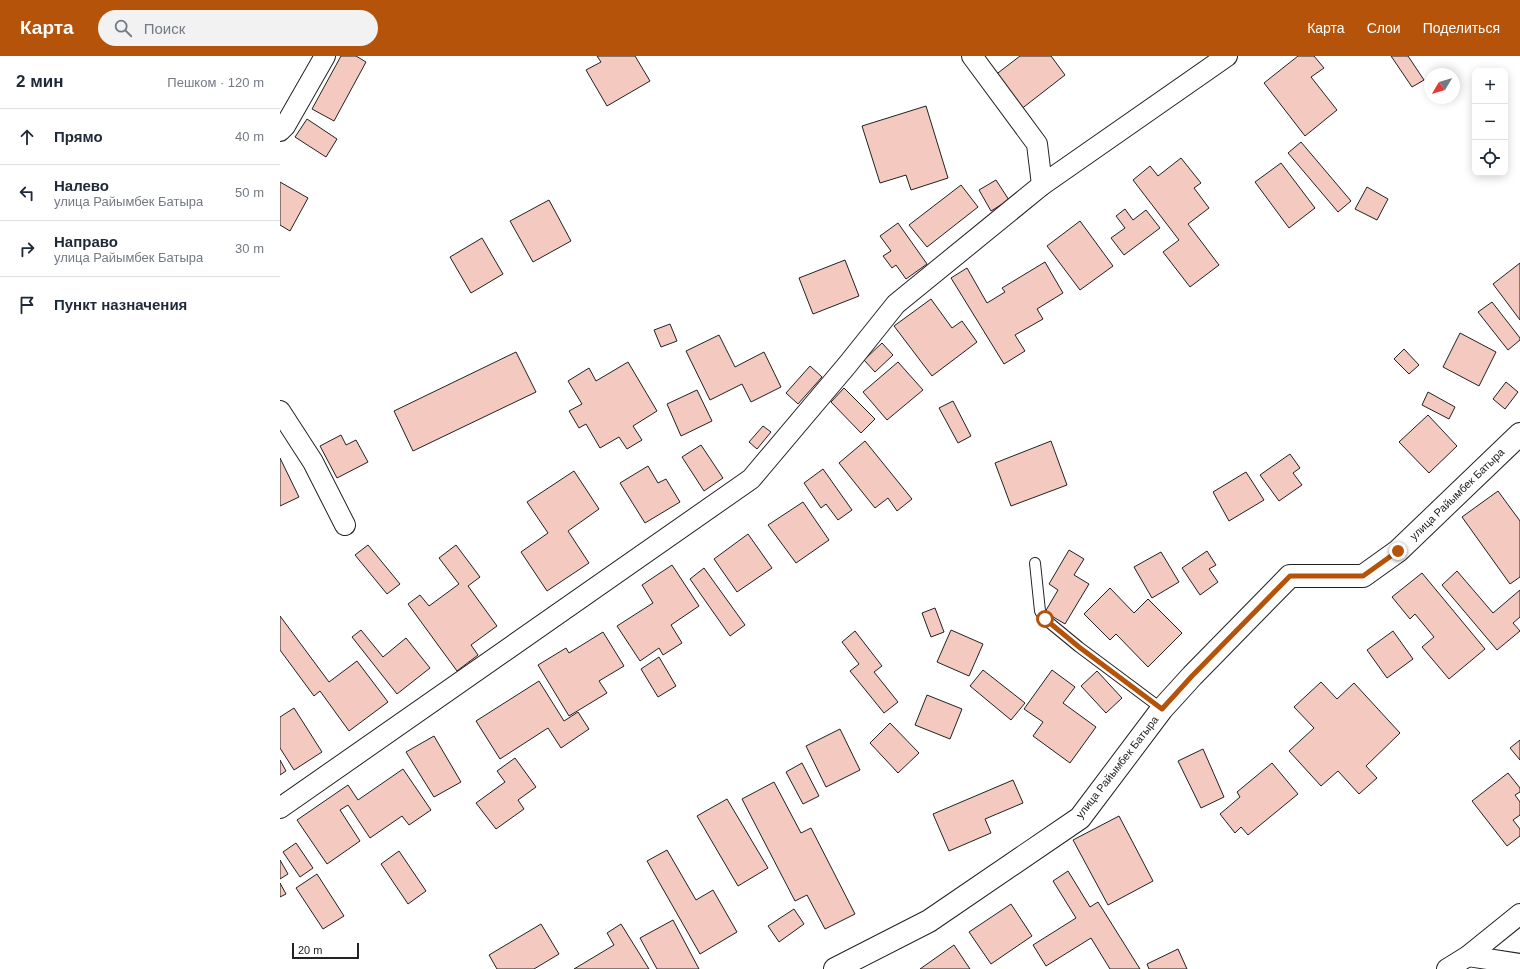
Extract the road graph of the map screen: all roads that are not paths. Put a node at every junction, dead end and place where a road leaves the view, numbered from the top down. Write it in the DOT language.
graph roads {
  1 [pos="325,56"];
  2 [pos="972,56"];
  3 [pos="1227,56"];
  4 [pos="280,131"];
  5 [pos="1042,185"];
  6 [pos="280,411"];
  7 [pos="1520,434"];
  8 [pos="345,525"];
  9 [pos="1035,562"];
  10 [pos="1162,709"];
  11 [pos="280,808"];
  12 [pos="1520,914"];
  13 [pos="1468,956"];
  14 [pos="1520,964"];
  15 [pos="835,969"];
  16 [pos="1447,969"];
  1 -- 4 [label="street"];
  2 -- 5 [label="street"];
  3 -- 5 [label="street"];
  5 -- 11 [label="street"];
  6 -- 8 [label="street"];
  7 -- 10 [label="street, улица Райымбек Батыра"];
  9 -- 10 [label="lane"];
  10 -- 15 [label="street, улица Райымбек Батыра"];
  12 -- 13 [label="street"];
  13 -- 14 [label="street"];
  13 -- 16 [label="street"];
}
